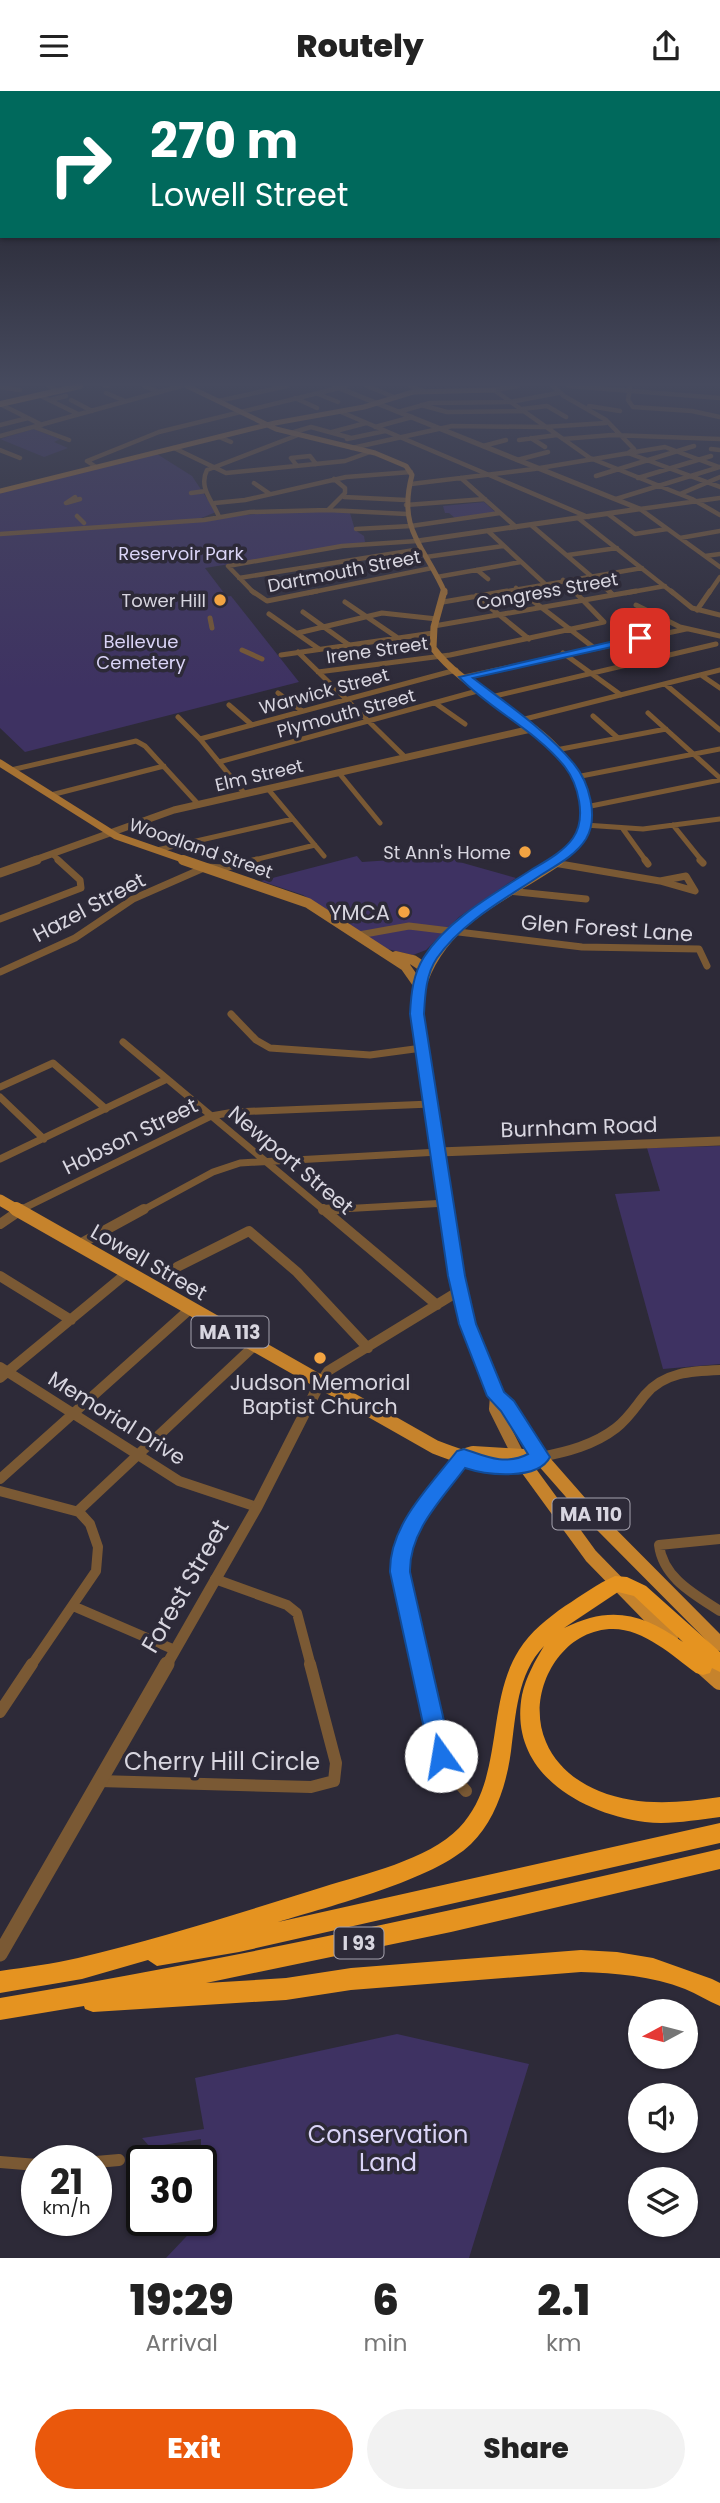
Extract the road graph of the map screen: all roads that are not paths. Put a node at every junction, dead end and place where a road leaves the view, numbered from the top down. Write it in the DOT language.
graph roads {
  1 [pos="205,487"];
  2 [pos="260,487"];
  3 [pos="299,487"];
  4 [pos="344,487"];
  5 [pos="410,487"];
  6 [pos="471,487"];
  7 [pos="518,487"];
  8 [pos="586,487"];
  9 [pos="655,487"];
  10 [pos="662,487"];
  11 [pos="698,487"];
  12 [pos="206,491"];
  13 [pos="191,492"];
  14 [pos="270,494"];
  15 [pos="680,494"];
  16 [pos="344,497"];
  17 [pos="720,498"];
  18 [pos="485,499"];
  19 [pos="616,499"];
  20 [pos="698,501"];
  21 [pos="406,502"];
  22 [pos="215,503"];
  23 [pos="640,509"];
  24 [pos="328,510"];
  25 [pos="500,513"];
  26 [pos="407,514"];
  27 [pos="608,514"];
  28 [pos="720,515"];
  29 [pos="77,516"];
  30 [pos="219,517"];
  31 [pos="587,517"];
  32 [pos="578,518"];
  33 [pos="84,523"];
  34 [pos="531,525"];
  35 [pos="411,526"];
  36 [pos="516,527"];
  37 [pos="356,529"];
  38 [pos="667,529"];
  39 [pos="488,531"];
  40 [pos="720,531"];
  41 [pos="0,534"];
  42 [pos="635,534"];
  43 [pos="625,535"];
  44 [pos="680,538"];
  45 [pos="417,541"];
  46 [pos="503,546"];
  47 [pos="617,548"];
  48 [pos="421,549"];
  49 [pos="720,554"];
  50 [pos="568,555"];
  51 [pos="705,556"];
  52 [pos="426,557"];
  53 [pos="521,562"];
  54 [pos="720,567"];
  55 [pos="432,568"];
  56 [pos="642,568"];
  57 [pos="477,570"];
  58 [pos="437,576"];
  59 [pos="592,576"];
  60 [pos="720,577"];
  61 [pos="239,578"];
  62 [pos="488,579"];
  63 [pos="562,580"];
  64 [pos="544,583"];
  65 [pos="665,586"];
  66 [pos="516,588"];
  67 [pos="612,594"];
  68 [pos="709,594"];
  69 [pos="476,596"];
  70 [pos="720,596"];
  71 [pos="580,599"];
  72 [pos="345,602"];
  73 [pos="443,602"];
  74 [pos="636,605"];
  75 [pos="539,606"];
  76 [pos="696,610"];
  77 [pos="303,612"];
  78 [pos="269,614"];
  79 [pos="498,614"];
  80 [pos="720,615"];
  81 [pos="366,617"];
  82 [pos="210,618"];
  83 [pos="435,626"];
  84 [pos="324,627"];
  85 [pos="212,628"];
  86 [pos="686,629"];
  87 [pos="572,631"];
  88 [pos="298,633"];
  89 [pos="720,636"];
  90 [pos="398,638"];
  91 [pos="529,639"];
  92 [pos="716,644"];
  93 [pos="349,645"];
  94 [pos="593,647"];
  95 [pos="320,649"];
  96 [pos="242,650"];
  97 [pos="298,652"];
  98 [pos="563,653"];
  99 [pos="281,655"];
  100 [pos="439,656"];
  101 [pos="262,659"];
  102 [pos="456,670"];
  103 [pos="720,670"];
  104 [pos="318,672"];
  105 [pos="590,673"];
  106 [pos="701,675"];
  107 [pos="464,677"];
  108 [pos="666,684"];
  109 [pos="720,688"];
  110 [pos="481,690"];
  111 [pos="278,693"];
  112 [pos="621,695"];
  113 [pos="491,698"];
  114 [pos="347,700"];
  115 [pos="435,703"];
  116 [pos="229,705"];
  117 [pos="302,712"];
  118 [pos="648,713"];
  119 [pos="593,716"];
  120 [pos="178,717"];
  121 [pos="521,720"];
  122 [pos="369,721"];
  123 [pos="465,724"];
  124 [pos="252,725"];
  125 [pos="531,729"];
  126 [pos="666,729"];
  127 [pos="720,730"];
  128 [pos="618,738"];
  129 [pos="201,739"];
  130 [pos="720,749"];
  131 [pos="556,750"];
  132 [pos="693,754"];
  133 [pos="406,758"];
  134 [pos="219,762"];
  135 [pos="0,763"];
  136 [pos="164,766"];
  137 [pos="11,770"];
  138 [pos="339,773"];
  139 [pos="576,777"];
  140 [pos="720,779"];
  141 [pos="268,789"];
  142 [pos="245,794"];
  143 [pos="51,795"];
  144 [pos="199,804"];
  145 [pos="586,807"];
  146 [pos="293,819"];
  147 [pos="720,819"];
  148 [pos="380,823"];
  149 [pos="584,825"];
  150 [pos="673,825"];
  151 [pos="623,829"];
  152 [pos="111,833"];
  153 [pos="315,845"];
  154 [pos="157,850"];
  155 [pos="52,854"];
  156 [pos="324,856"];
  157 [pos="554,863"];
  158 [pos="703,863"];
  159 [pos="648,865"];
  160 [pos="206,867"];
  161 [pos="0,873"];
  162 [pos="660,881"];
  163 [pos="508,891"];
  164 [pos="586,899"];
  165 [pos="0,919"];
  166 [pos="454,931"];
  167 [pos="359,935"];
  168 [pos="434,953"];
  169 [pos="405,962"];
  170 [pos="707,966"];
  171 [pos="425,968"];
  172 [pos="0,972"];
  173 [pos="419,986"];
  174 [pos="231,1014"];
  175 [pos="123,1042"];
  176 [pos="422,1048"];
  177 [pos="167,1079"];
  178 [pos="0,1087"];
  179 [pos="0,1097"];
  180 [pos="431,1104"];
  181 [pos="106,1109"];
  182 [pos="211,1116"];
  183 [pos="44,1139"];
  184 [pos="720,1141"];
  185 [pos="439,1152"];
  186 [pos="0,1159"];
  187 [pos="263,1159"];
  188 [pos="0,1201"];
  189 [pos="447,1203"];
  190 [pos="323,1210"];
  191 [pos="18,1211"];
  192 [pos="0,1224"];
  193 [pos="78,1245"];
  194 [pos="177,1267"];
  195 [pos="127,1273"];
  196 [pos="0,1276"];
  197 [pos="459,1291"];
  198 [pos="437,1305"];
  199 [pos="190,1309"];
  200 [pos="71,1320"];
  201 [pos="254,1346"];
  202 [pos="368,1348"];
  203 [pos="720,1370"];
  204 [pos="3,1372"];
  205 [pos="320,1383"];
  206 [pos="496,1396"];
  207 [pos="73,1414"];
  208 [pos="137,1455"];
  209 [pos="464,1456"];
  210 [pos="540,1457"];
  211 [pos="522,1461"];
  212 [pos="0,1479"];
  213 [pos="0,1491"];
  214 [pos="257,1507"];
  215 [pos="78,1511"];
  216 [pos="720,1539"];
  217 [pos="215,1579"];
  218 [pos="615,1584"];
  219 [pos="73,1606"];
  220 [pos="720,1611"];
  221 [pos="720,1644"];
  222 [pos="175,1650"];
  223 [pos="711,1665"];
  224 [pos="720,1681"];
  225 [pos="0,1712"];
  226 [pos="99,1781"];
  227 [pos="466,1791"];
  228 [pos="720,1807"];
  229 [pos="720,1833"];
  230 [pos="720,1859"];
  231 [pos="0,1954"];
  232 [pos="73,1970"];
  233 [pos="0,1982"];
  234 [pos="720,1995"];
  235 [pos="43,2003"];
  236 [pos="0,2009"];
  237 [pos="119,2160"];
  238 [pos="112,2161"];
  239 [pos="0,2162"];
  240 [pos="21,2164"];
  1 -- 12 [label="street"];
  2 -- 14 [label="street"];
  3 -- 14 [label="street"];
  4 -- 16 [label="street"];
  5 -- 21 [label="main road"];
  6 -- 18 [label="street"];
  7 -- 31 [label="street"];
  8 -- 19 [label="street"];
  9 -- 19 [label="street"];
  10 -- 15 [label="street"];
  11 -- 15 [label="street"];
  12 -- 13 [label="street"];
  12 -- 22 [label="street"];
  14 -- 22 [label="street"];
  15 -- 20 [label="street"];
  16 -- 21 [label="street"];
  16 -- 24 [label="street"];
  17 -- 20 [label="street"];
  18 -- 21 [label="street"];
  18 -- 25 [label="street"];
  19 -- 23 [label="street"];
  20 -- 23 [label="street"];
  20 -- 28 [label="street"];
  21 -- 26 [label="main road"];
  22 -- 30 [label="street"];
  23 -- 27 [label="street"];
  23 -- 38 [label="street"];
  24 -- 26 [label="street"];
  24 -- 30 [label="street"];
  25 -- 35 [label="street"];
  25 -- 36 [label="street"];
  26 -- 35 [label="main road"];
  27 -- 31 [label="street"];
  27 -- 42 [label="street"];
  29 -- 33 [label="street"];
  30 -- 41 [label="street"];
  31 -- 32 [label="street"];
  32 -- 34 [label="street"];
  32 -- 47 [label="street"];
  34 -- 36 [label="street"];
  34 -- 50 [label="street"];
  35 -- 37 [label="street"];
  35 -- 45 [label="main road"];
  36 -- 39 [label="street"];
  38 -- 42 [label="street"];
  38 -- 44 [label="street"];
  39 -- 45 [label="street"];
  39 -- 46 [label="street"];
  40 -- 44 [label="street"];
  42 -- 43 [label="street"];
  44 -- 51 [label="street"];
  45 -- 48 [label="main road"];
  45 -- 61 [label="street"];
  46 -- 52 [label="street"];
  46 -- 53 [label="street"];
  47 -- 50 [label="street"];
  47 -- 56 [label="street"];
  48 -- 52 [label="main road"];
  48 -- 61 [label="street"];
  49 -- 51 [label="street"];
  50 -- 59 [label="street"];
  51 -- 54 [label="street"];
  52 -- 55 [label="main road"];
  53 -- 57 [label="street"];
  53 -- 64 [label="street"];
  55 -- 58 [label="main road"];
  55 -- 61 [label="street, Dartmouth Street"];
  56 -- 59 [label="street"];
  56 -- 65 [label="street"];
  57 -- 58 [label="street"];
  57 -- 62 [label="street"];
  58 -- 73 [label="main road"];
  59 -- 63 [label="street"];
  59 -- 67 [label="street"];
  60 -- 68 [label="street"];
  63 -- 64 [label="street"];
  63 -- 71 [label="street"];
  64 -- 66 [label="street"];
  65 -- 67 [label="street, Congress Street"];
  65 -- 76 [label="street"];
  66 -- 69 [label="street"];
  66 -- 75 [label="street"];
  67 -- 71 [label="street, Congress Street"];
  68 -- 70 [label="street"];
  68 -- 76 [label="street"];
  69 -- 73 [label="street"];
  69 -- 79 [label="street"];
  71 -- 75 [label="street, Congress Street"];
  71 -- 87 [label="street, Irene Street"];
  72 -- 81 [label="street"];
  73 -- 83 [label="main road"];
  74 -- 86 [label="street"];
  75 -- 79 [label="street, Congress Street"];
  75 -- 87 [label="street"];
  76 -- 80 [label="street"];
  77 -- 84 [label="street"];
  78 -- 88 [label="street"];
  79 -- 83 [label="street, Congress Street"];
  79 -- 91 [label="street"];
  81 -- 83 [label="street"];
  81 -- 84 [label="street"];
  81 -- 90 [label="street"];
  82 -- 85 [label="street"];
  83 -- 90 [label="street"];
  83 -- 100 [label="main road"];
  84 -- 88 [label="street"];
  84 -- 93 [label="street"];
  86 -- 89 [label="street"];
  86 -- 94 [label="street"];
  87 -- 91 [label="street, Irene Street"];
  87 -- 94 [label="street"];
  88 -- 95 [label="street"];
  90 -- 93 [label="street"];
  91 -- 100 [label="street, Irene Street"];
  92 -- 105 [label="street"];
  93 -- 95 [label="street"];
  94 -- 98 [label="street"];
  95 -- 97 [label="street"];
  96 -- 101 [label="street"];
  97 -- 99 [label="street"];
  97 -- 104 [label="street"];
  98 -- 105 [label="street"];
  98 -- 107 [label="street"];
  100 -- 102 [label="main road, MA 110"];
  100 -- 104 [label="street, Irene Street"];
  102 -- 107 [label="main road, MA 110"];
  102 -- 114 [label="street, Warwick Street"];
  103 -- 106 [label="street"];
  104 -- 114 [label="street"];
  105 -- 112 [label="street"];
  105 -- 113 [label="street"];
  106 -- 108 [label="street"];
  106 -- 109 [label="street"];
  107 -- 110 [label="main road, MA 110"];
  108 -- 112 [label="street"];
  108 -- 127 [label="street"];
  110 -- 113 [label="main road, MA 110"];
  110 -- 115 [label="street, Plymouth Street"];
  111 -- 117 [label="street"];
  112 -- 121 [label="street"];
  113 -- 121 [label="main road, MA 110"];
  114 -- 117 [label="street, Warwick Street"];
  114 -- 122 [label="street"];
  115 -- 122 [label="street, Plymouth Street"];
  115 -- 123 [label="street"];
  116 -- 124 [label="street"];
  117 -- 124 [label="street, Warwick Street"];
  118 -- 126 [label="street"];
  119 -- 128 [label="street"];
  120 -- 129 [label="street"];
  121 -- 125 [label="main road, MA 110"];
  122 -- 133 [label="street"];
  122 -- 134 [label="street, Plymouth Street"];
  124 -- 129 [label="street, Warwick Street"];
  125 -- 131 [label="main road, MA 110"];
  125 -- 133 [label="street, Elm Street"];
  126 -- 128 [label="street"];
  126 -- 132 [label="street"];
  128 -- 131 [label="street"];
  129 -- 134 [label="street"];
  130 -- 132 [label="street"];
  131 -- 139 [label="main road, MA 110"];
  132 -- 139 [label="street"];
  132 -- 140 [label="street"];
  133 -- 138 [label="street, Elm Street"];
  134 -- 142 [label="street"];
  135 -- 137 [label="main road, Woodland Street"];
  136 -- 137 [label="street"];
  136 -- 143 [label="street"];
  136 -- 144 [label="street"];
  137 -- 143 [label="main road, Woodland Street"];
  138 -- 141 [label="street, Elm Street"];
  138 -- 148 [label="street"];
  139 -- 145 [label="main road, MA 110"];
  140 -- 145 [label="street"];
  141 -- 142 [label="street, Elm Street"];
  141 -- 146 [label="street"];
  142 -- 144 [label="street, Elm Street"];
  143 -- 152 [label="main road, Woodland Street"];
  144 -- 152 [label="street, Elm Street"];
  145 -- 149 [label="main road, MA 110"];
  146 -- 153 [label="street"];
  146 -- 154 [label="street"];
  147 -- 150 [label="street"];
  149 -- 151 [label="street"];
  149 -- 157 [label="main road, MA 110"];
  150 -- 151 [label="street"];
  150 -- 158 [label="street"];
  151 -- 159 [label="street"];
  152 -- 154 [label="main road, Woodland Street"];
  152 -- 155 [label="street, Elm Street"];
  153 -- 156 [label="street"];
  153 -- 160 [label="street, Hazel Street"];
  154 -- 160 [label="main road, Woodland Street"];
  155 -- 161 [label="street, Elm Street"];
  155 -- 165 [label="street"];
  157 -- 162 [label="street"];
  157 -- 163 [label="main road, MA 110"];
  160 -- 167 [label="main road, Woodland Street"];
  160 -- 172 [label="street, Hazel Street"];
  162 -- 162 [label="street"];
  163 -- 164 [label="street"];
  163 -- 166 [label="main road, MA 110"];
  166 -- 167 [label="street"];
  166 -- 168 [label="main road, MA 110"];
  166 -- 170 [label="street, Glen Forest Lane"];
  167 -- 169 [label="main road, Woodland Street"];
  168 -- 169 [label="main road"];
  168 -- 171 [label="main road, MA 110"];
  169 -- 171 [label="main road, Woodland Street"];
  169 -- 173 [label="main road, Woodland Street"];
  171 -- 173 [label="main road, MA 110"];
  173 -- 176 [label="main road, MA 110"];
  174 -- 176 [label="street"];
  175 -- 177 [label="street, Newport Street"];
  176 -- 180 [label="main road, MA 110"];
  177 -- 181 [label="street"];
  177 -- 182 [label="street, Newport Street"];
  178 -- 181 [label="street"];
  179 -- 183 [label="street"];
  180 -- 182 [label="street, Hobson Street"];
  180 -- 185 [label="main road, MA 110"];
  181 -- 183 [label="street"];
  182 -- 187 [label="street, Newport Street"];
  182 -- 191 [label="street, Hobson Street"];
  183 -- 186 [label="street"];
  184 -- 185 [label="street, Burnham Road"];
  185 -- 187 [label="street"];
  185 -- 189 [label="main road, MA 110"];
  187 -- 190 [label="street, Newport Street"];
  187 -- 193 [label="street"];
  188 -- 191 [label="main road, Lowell Street / MA 113"];
  189 -- 190 [label="street"];
  189 -- 197 [label="main road, MA 110"];
  190 -- 198 [label="street, Newport Street"];
  191 -- 192 [label="street, Hobson Street"];
  191 -- 193 [label="main road, Lowell Street / MA 113"];
  193 -- 195 [label="main road, Lowell Street / MA 113"];
  194 -- 202 [label="street"];
  195 -- 199 [label="main road, Lowell Street / MA 113"];
  195 -- 200 [label="street"];
  196 -- 200 [label="street"];
  197 -- 198 [label="street, Forest Street"];
  197 -- 206 [label="main road, MA 110"];
  198 -- 202 [label="street, Forest Street"];
  199 -- 201 [label="main road, Lowell Street / MA 113"];
  199 -- 207 [label="street"];
  200 -- 204 [label="street"];
  201 -- 205 [label="main road, Lowell Street / MA 113"];
  201 -- 208 [label="street"];
  202 -- 205 [label="street, Forest Street"];
  203 -- 210 [label="street"];
  204 -- 207 [label="street, Memorial Drive"];
  205 -- 209 [label="main road, Lowell Street / MA 113"];
  205 -- 214 [label="street, Forest Street"];
  206 -- 210 [label="main road, MA 110"];
  206 -- 211 [label="main road, MA 110"];
  207 -- 208 [label="street, Memorial Drive"];
  207 -- 212 [label="street"];
  208 -- 214 [label="street, Memorial Drive"];
  208 -- 215 [label="street"];
  209 -- 211 [label="main road, Lowell Street / MA 113"];
  209 -- 227 [label="street"];
  210 -- 211 [label="main road, Lowell Street / MA 113"];
  210 -- 221 [label="main road, MA 110"];
  211 -- 218 [label="main road, MA 110"];
  213 -- 215 [label="street"];
  214 -- 217 [label="street, Forest Street"];
  215 -- 219 [label="street"];
  216 -- 220 [label="street"];
  217 -- 222 [label="street, Forest Street"];
  217 -- 226 [label="street, Cherry Hill Circle"];
  218 -- 223 [label="highway"];
  218 -- 232 [label="highway"];
  219 -- 222 [label="street"];
  219 -- 225 [label="street"];
  222 -- 226 [label="street, Forest Street"];
  223 -- 224 [label="main road"];
  223 -- 228 [label="highway"];
  226 -- 231 [label="street, Forest Street"];
  229 -- 232 [label="highway, I 93"];
  230 -- 235 [label="highway, I 93"];
  232 -- 233 [label="highway, I 93"];
  234 -- 235 [label="highway"];
  235 -- 236 [label="highway, I 93"];
  237 -- 238 [label="street"];
  239 -- 240 [label="street"];
}
